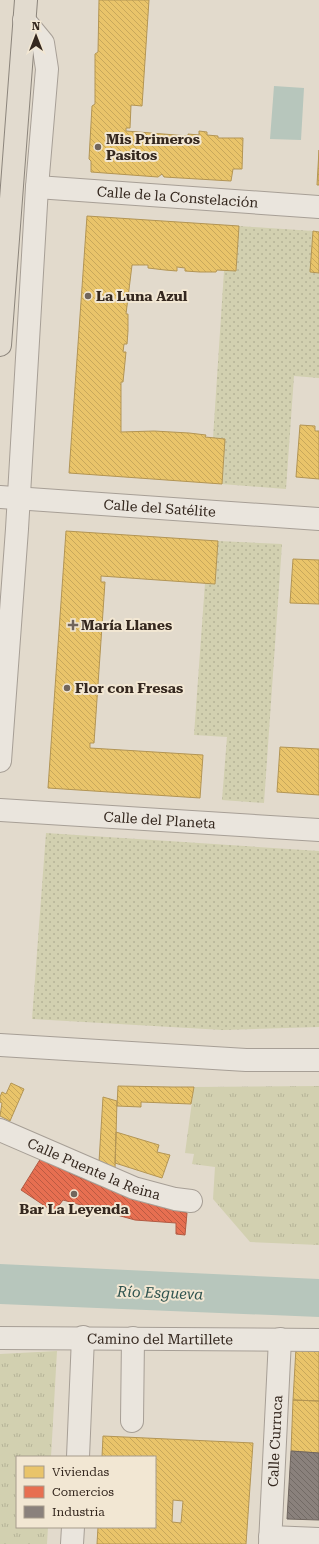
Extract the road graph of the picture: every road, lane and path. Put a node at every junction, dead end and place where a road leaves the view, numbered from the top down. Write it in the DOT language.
graph roads {
  1 [pos="25,10"];
  2 [pos="37,187"];
  3 [pos="319,207"];
  4 [pos="0,345"];
  5 [pos="10,497"];
  6 [pos="319,520"];
  7 [pos="0,761"];
  8 [pos="0,810"];
  9 [pos="319,830"];
  10 [pos="0,1045"];
  11 [pos="319,1060"];
  12 [pos="0,1130"];
  13 [pos="191,1201"];
  14 [pos="83,1337"];
  15 [pos="0,1338"];
  16 [pos="133,1338"];
  17 [pos="280,1339"];
  18 [pos="319,1340"];
  19 [pos="132,1421"];
  20 [pos="78,1456"];
  21 [pos="73,1528"];
  22 [pos="319,1539"];
  23 [pos="270,1540"];
  24 [pos="72,1544"];
  1 -- 2 [label="street"];
  1 -- 4 [label="main road"];
  2 -- 3 [label="street, Calle de la Constelación"];
  2 -- 5 [label="street"];
  5 -- 6 [label="street, Calle del Satélite"];
  5 -- 7 [label="street"];
  8 -- 9 [label="street, Calle del Planeta"];
  10 -- 11 [label="street"];
  12 -- 13 [label="street, Calle Puente la Reina"];
  14 -- 15 [label="street, Camino del Martillete"];
  14 -- 16 [label="street, Camino del Martillete"];
  14 -- 20 [label="street"];
  16 -- 17 [label="street, Camino del Martillete"];
  16 -- 19 [label="street"];
  17 -- 18 [label="street, Camino del Martillete"];
  17 -- 23 [label="street, Calle Curruca"];
  21 -- 24 [label="street"];
  22 -- 23 [label="street"];
}
